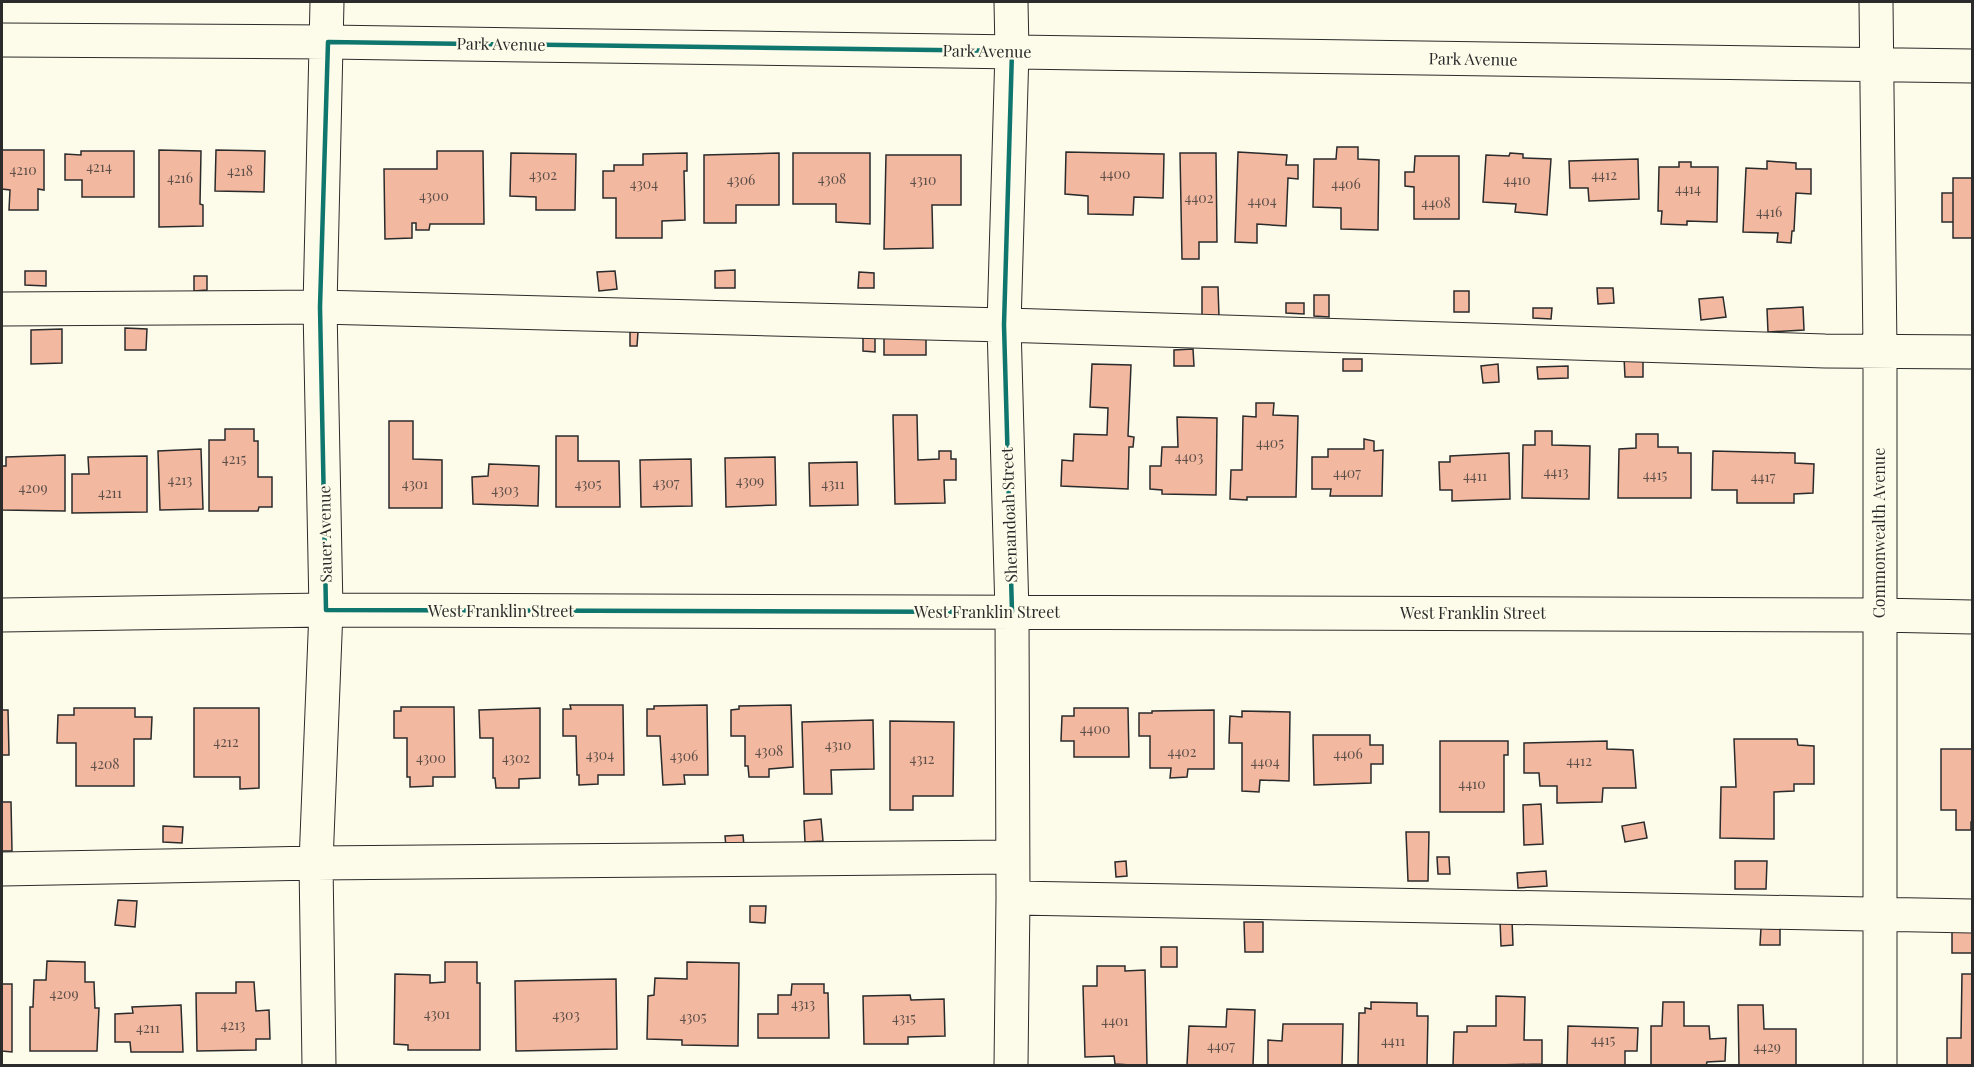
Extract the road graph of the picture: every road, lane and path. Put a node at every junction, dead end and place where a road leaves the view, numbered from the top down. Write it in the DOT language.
graph roads {
  1 [pos="327,2"];
  2 [pos="1011,2"];
  3 [pos="1876,2"];
  4 [pos="2,40"];
  5 [pos="328,42"];
  6 [pos="1012,51"];
  7 [pos="1878,66"];
  8 [pos="1972,66"];
  9 [pos="320,307"];
  10 [pos="2,309"];
  11 [pos="1004,325"];
  12 [pos="1880,351"];
  13 [pos="1972,352"];
  14 [pos="326,610"];
  15 [pos="1012,612"];
  16 [pos="2,615"];
  17 [pos="1879,615"];
  18 [pos="1972,617"];
  19 [pos="1012,857"];
  20 [pos="315,863"];
  21 [pos="2,869"];
  22 [pos="1013,898"];
  23 [pos="1880,915"];
  24 [pos="1972,916"];
  25 [pos="319,1065"];
  26 [pos="1011,1065"];
  27 [pos="1880,1065"];
  1 -- 5 [label="street, Sauer Avenue"];
  2 -- 6 [label="street, Shenandoah Street"];
  3 -- 7 [label="street, Commonwealth Avenue"];
  4 -- 5 [label="street, Park Avenue"];
  5 -- 6 [label="street, Park Avenue"];
  5 -- 9 [label="street, Sauer Avenue"];
  6 -- 7 [label="street, Park Avenue"];
  6 -- 11 [label="street, Shenandoah Street"];
  7 -- 8 [label="street, Park Avenue"];
  7 -- 12 [label="street, Commonwealth Avenue"];
  9 -- 10 [label="street"];
  9 -- 11 [label="street"];
  9 -- 14 [label="street, Sauer Avenue"];
  11 -- 12 [label="street"];
  11 -- 15 [label="street, Shenandoah Street"];
  12 -- 13 [label="street"];
  12 -- 17 [label="street, Commonwealth Avenue"];
  14 -- 15 [label="street, West Franklin Street"];
  14 -- 16 [label="street, West Franklin Street"];
  14 -- 20 [label="street, Sauer Avenue"];
  15 -- 17 [label="street, West Franklin Street"];
  15 -- 19 [label="street, Shenandoah Street"];
  17 -- 18 [label="street, West Franklin Street"];
  17 -- 23 [label="street, Commonwealth Avenue"];
  19 -- 20 [label="street"];
  19 -- 22 [label="street, Shenandoah Street"];
  20 -- 21 [label="street"];
  20 -- 25 [label="street, Sauer Avenue"];
  22 -- 23 [label="street"];
  22 -- 26 [label="street, Shenandoah Street"];
  23 -- 24 [label="street"];
  23 -- 27 [label="street, Commonwealth Avenue"];
}
